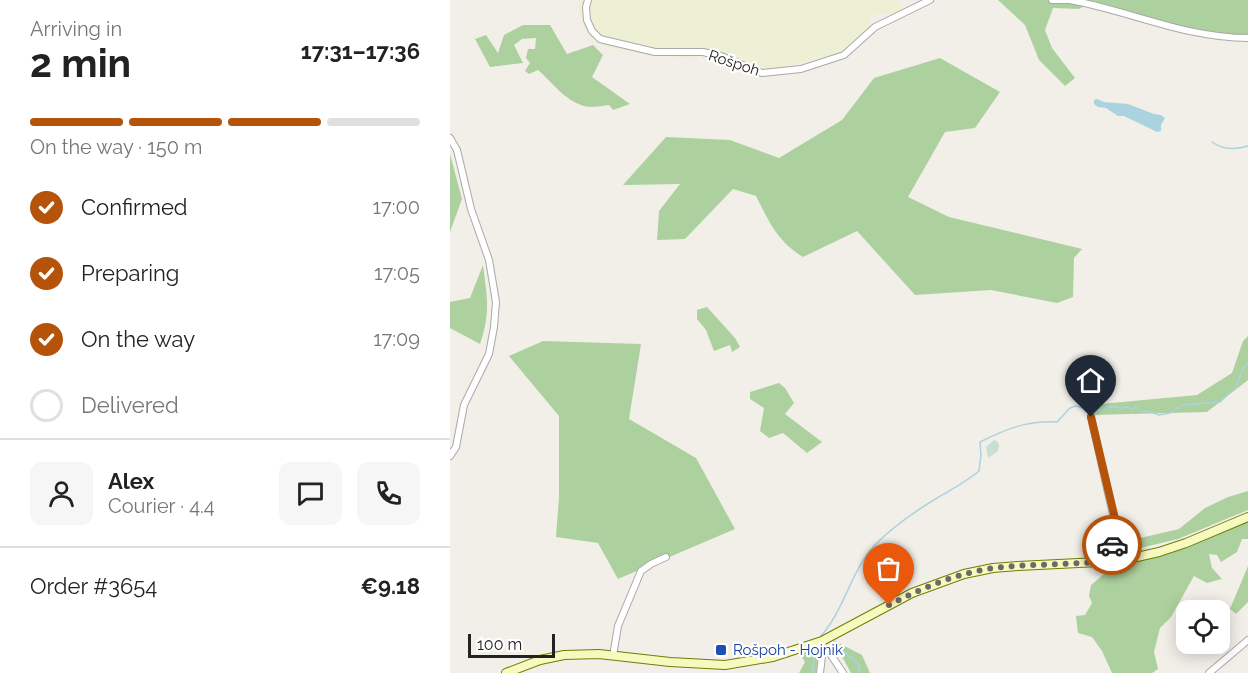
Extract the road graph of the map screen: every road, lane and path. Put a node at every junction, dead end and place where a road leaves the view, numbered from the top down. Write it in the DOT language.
graph roads {
  1 [pos="588,0"];
  2 [pos="930,0"];
  3 [pos="1052,0"];
  4 [pos="1069,0"];
  5 [pos="1248,38"];
  6 [pos="450,138"];
  7 [pos="1091,417"];
  8 [pos="450,456"];
  9 [pos="1248,517"];
  10 [pos="666,557"];
  11 [pos="1095,562"];
  12 [pos="1248,640"];
  13 [pos="822,645"];
  14 [pos="613,656"];
  15 [pos="506,673"];
  16 [pos="820,673"];
  17 [pos="843,673"];
  18 [pos="1209,673"];
  1 -- 2 [label="street, Rošpoh"];
  3 -- 4 [label="street"];
  4 -- 5 [label="street"];
  6 -- 8 [label="street"];
  7 -- 11 [label="street"];
  9 -- 11 [label="street"];
  10 -- 14 [label="street"];
  11 -- 13 [label="street"];
  12 -- 18 [label="street"];
  13 -- 14 [label="street"];
  13 -- 16 [label="street"];
  13 -- 17 [label="street"];
  14 -- 15 [label="street"];
}
